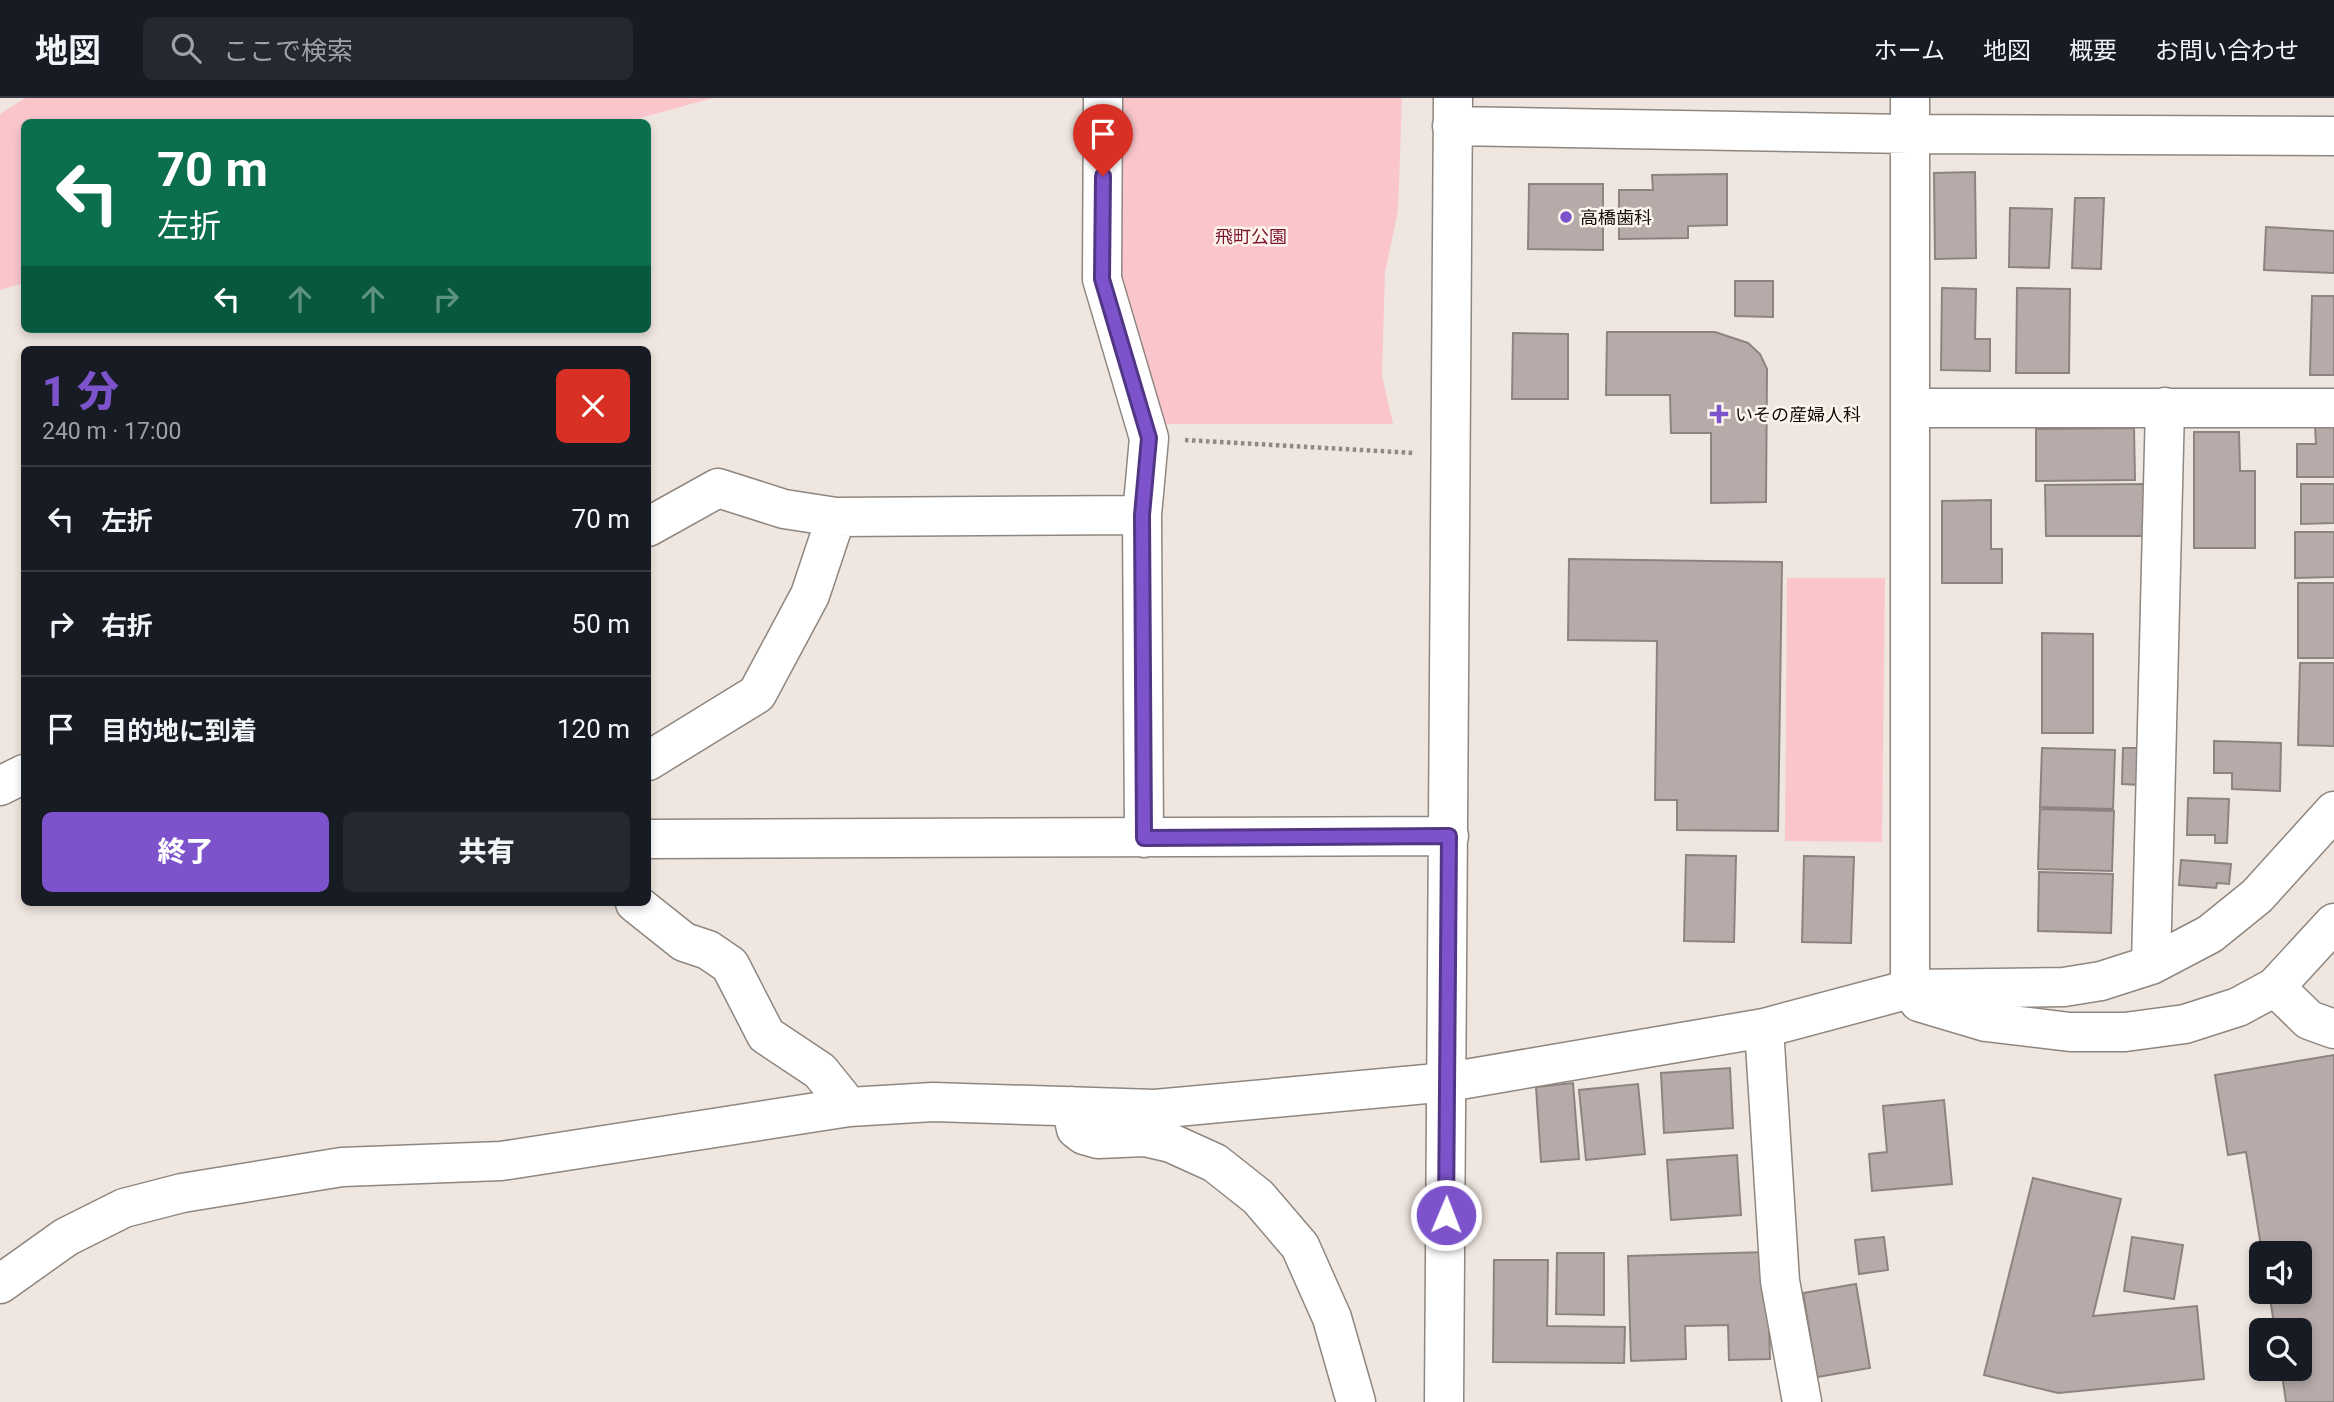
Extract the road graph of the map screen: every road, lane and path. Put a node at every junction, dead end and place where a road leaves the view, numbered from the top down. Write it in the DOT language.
graph roads {
  1 [pos="1103,98"];
  2 [pos="1452,112"];
  3 [pos="1910,116"];
  4 [pos="2334,136"];
  5 [pos="2165,407"];
  6 [pos="1910,408"];
  7 [pos="2334,408"];
  8 [pos="1149,438"];
  9 [pos="1398,452"];
  10 [pos="1142,515"];
  11 [pos="836,517"];
  12 [pos="651,525"];
  13 [pos="651,759"];
  14 [pos="21,776"];
  15 [pos="0,786"];
  16 [pos="2334,811"];
  17 [pos="1449,836"];
  18 [pos="1144,838"];
  19 [pos="651,839"];
  20 [pos="639,906"];
  21 [pos="2334,923"];
  22 [pos="2151,965"];
  23 [pos="2275,987"];
  24 [pos="1910,989"];
  25 [pos="1764,1028"];
  26 [pos="2334,1029"];
  27 [pos="1448,1082"];
  28 [pos="1071,1106"];
  29 [pos="849,1107"];
  30 [pos="0,1284"];
  31 [pos="1356,1402"];
  32 [pos="1444,1402"];
  33 [pos="1802,1402"];
  1 -- 8 [label="street"];
  2 -- 3 [label="street"];
  2 -- 17 [label="street"];
  3 -- 4 [label="street"];
  3 -- 6 [label="street"];
  5 -- 6 [label="street"];
  5 -- 7 [label="street"];
  5 -- 22 [label="street"];
  6 -- 24 [label="street"];
  8 -- 9 [label="path"];
  8 -- 10 [label="street"];
  10 -- 11 [label="street"];
  10 -- 18 [label="street"];
  11 -- 12 [label="street"];
  11 -- 13 [label="street"];
  14 -- 15 [label="street"];
  16 -- 22 [label="street"];
  17 -- 18 [label="street"];
  17 -- 27 [label="street"];
  18 -- 19 [label="street"];
  20 -- 29 [label="street"];
  21 -- 23 [label="street"];
  22 -- 24 [label="street"];
  23 -- 24 [label="street"];
  23 -- 26 [label="street"];
  24 -- 25 [label="street"];
  25 -- 27 [label="street"];
  25 -- 33 [label="street"];
  27 -- 28 [label="street"];
  27 -- 32 [label="street"];
  28 -- 29 [label="street"];
  28 -- 31 [label="street"];
  29 -- 30 [label="street"];
}
